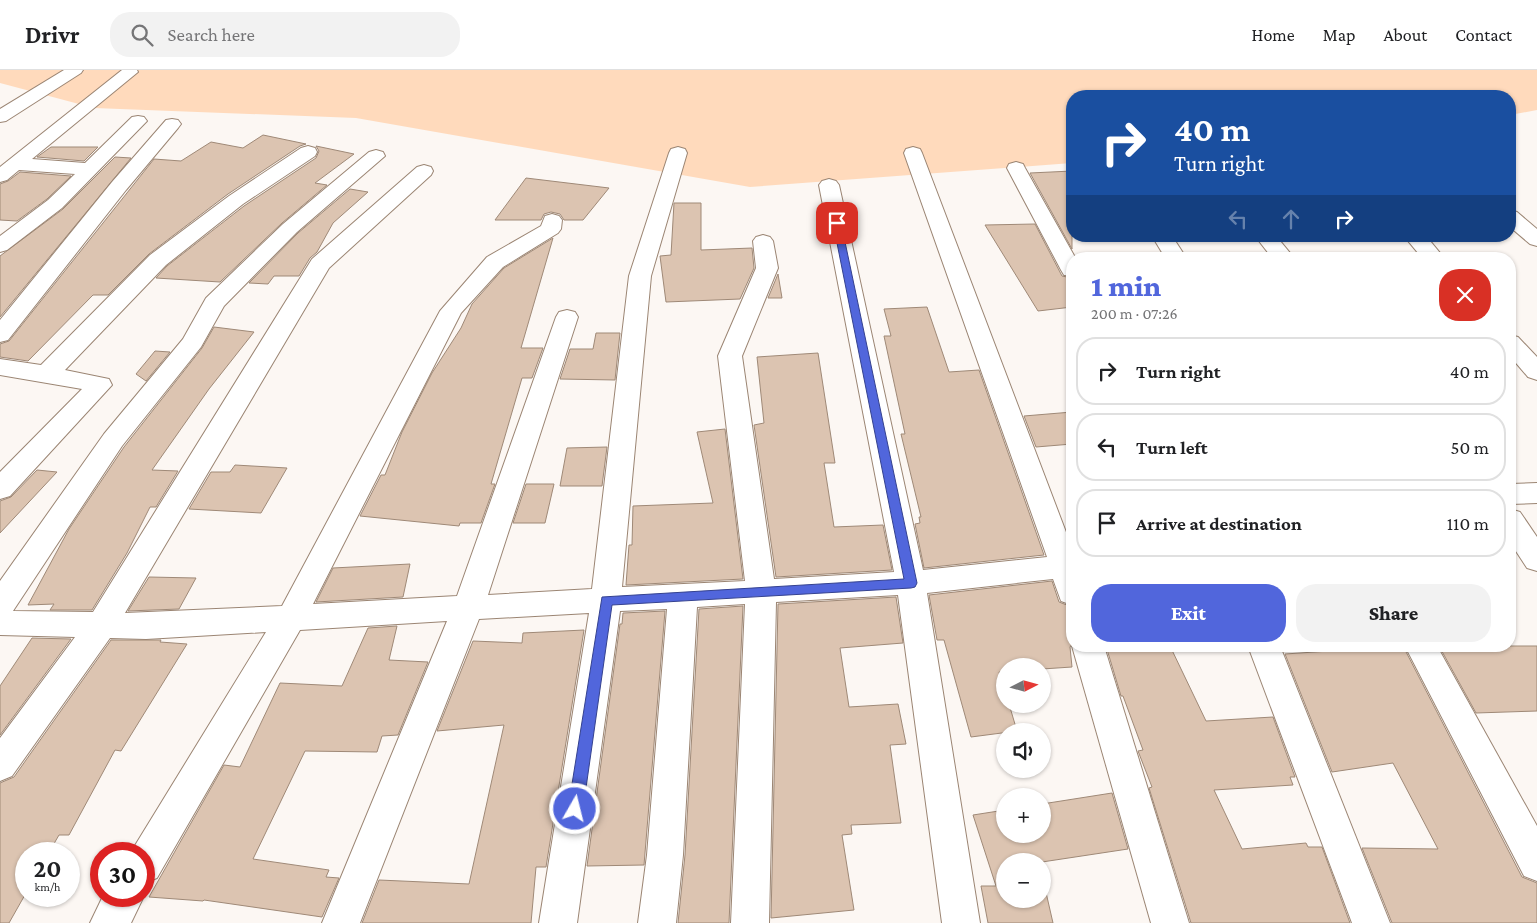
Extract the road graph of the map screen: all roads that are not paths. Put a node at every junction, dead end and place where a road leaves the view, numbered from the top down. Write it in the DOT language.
graph roads {
  1 [pos="75,70"];
  2 [pos="130,72"];
  3 [pos="0,118"];
  4 [pos="138,121"];
  5 [pos="172,124"];
  6 [pos="308,152"];
  7 [pos="678,153"];
  8 [pos="912,153"];
  9 [pos="376,156"];
  10 [pos="17,164"];
  11 [pos="1016,168"];
  12 [pos="89,169"];
  13 [pos="424,171"];
  14 [pos="0,176"];
  15 [pos="829,185"];
  16 [pos="552,220"];
  17 [pos="1516,221"];
  18 [pos="1537,240"];
  19 [pos="763,241"];
  20 [pos="1270,242"];
  21 [pos="1419,242"];
  22 [pos="0,246"];
  23 [pos="1279,252"];
  24 [pos="1429,252"];
  25 [pos="1066,259"];
  26 [pos="567,317"];
  27 [pos="0,335"];
  28 [pos="1516,349"];
  29 [pos="0,368"];
  30 [pos="1537,372"];
  31 [pos="47,374"];
  32 [pos="0,489"];
  33 [pos="1537,493"];
  34 [pos="1516,494"];
  35 [pos="1516,528"];
  36 [pos="1537,560"];
  37 [pos="1066,564"];
  38 [pos="1066,575"];
  39 [pos="911,583"];
  40 [pos="761,592"];
  41 [pos="683,596"];
  42 [pos="606,601"];
  43 [pos="0,605"];
  44 [pos="468,608"];
  45 [pos="291,618"];
  46 [pos="0,623"];
  47 [pos="102,625"];
  48 [pos="1090,652"];
  49 [pos="1266,652"];
  50 [pos="1424,652"];
  51 [pos="0,765"];
  52 [pos="155,847"];
  53 [pos="1537,863"];
  54 [pos="118,907"];
  55 [pos="109,923"];
  56 [pos="341,923"];
  57 [pos="558,923"];
  58 [pos="657,923"];
  59 [pos="750,923"];
  60 [pos="961,923"];
  61 [pos="1170,923"];
  62 [pos="1371,923"];
  1 -- 3 [label="street"];
  2 -- 10 [label="street"];
  4 -- 12 [label="street"];
  5 -- 27 [label="street"];
  6 -- 31 [label="street"];
  7 -- 42 [label="street"];
  8 -- 37 [label="street"];
  9 -- 43 [label="street"];
  10 -- 12 [label="street"];
  10 -- 14 [label="street"];
  11 -- 25 [label="street"];
  12 -- 22 [label="street"];
  13 -- 47 [label="street"];
  15 -- 39 [label="street"];
  16 -- 45 [label="street"];
  17 -- 18 [label="street"];
  19 -- 40 [label="street"];
  20 -- 23 [label="street"];
  21 -- 24 [label="street"];
  26 -- 44 [label="street"];
  28 -- 30 [label="street"];
  29 -- 31 [label="street"];
  31 -- 32 [label="street"];
  33 -- 34 [label="street"];
  35 -- 36 [label="street"];
  38 -- 39 [label="street"];
  39 -- 40 [label="street"];
  39 -- 60 [label="street"];
  40 -- 41 [label="street"];
  40 -- 59 [label="street"];
  41 -- 42 [label="street"];
  41 -- 58 [label="street"];
  42 -- 44 [label="street"];
  42 -- 57 [label="street"];
  44 -- 45 [label="street"];
  44 -- 56 [label="street"];
  45 -- 47 [label="street"];
  45 -- 52 [label="street"];
  46 -- 47 [label="street"];
  47 -- 51 [label="street"];
  48 -- 61 [label="street"];
  49 -- 62 [label="street"];
  50 -- 53 [label="street"];
  54 -- 55 [label="street"];
}
